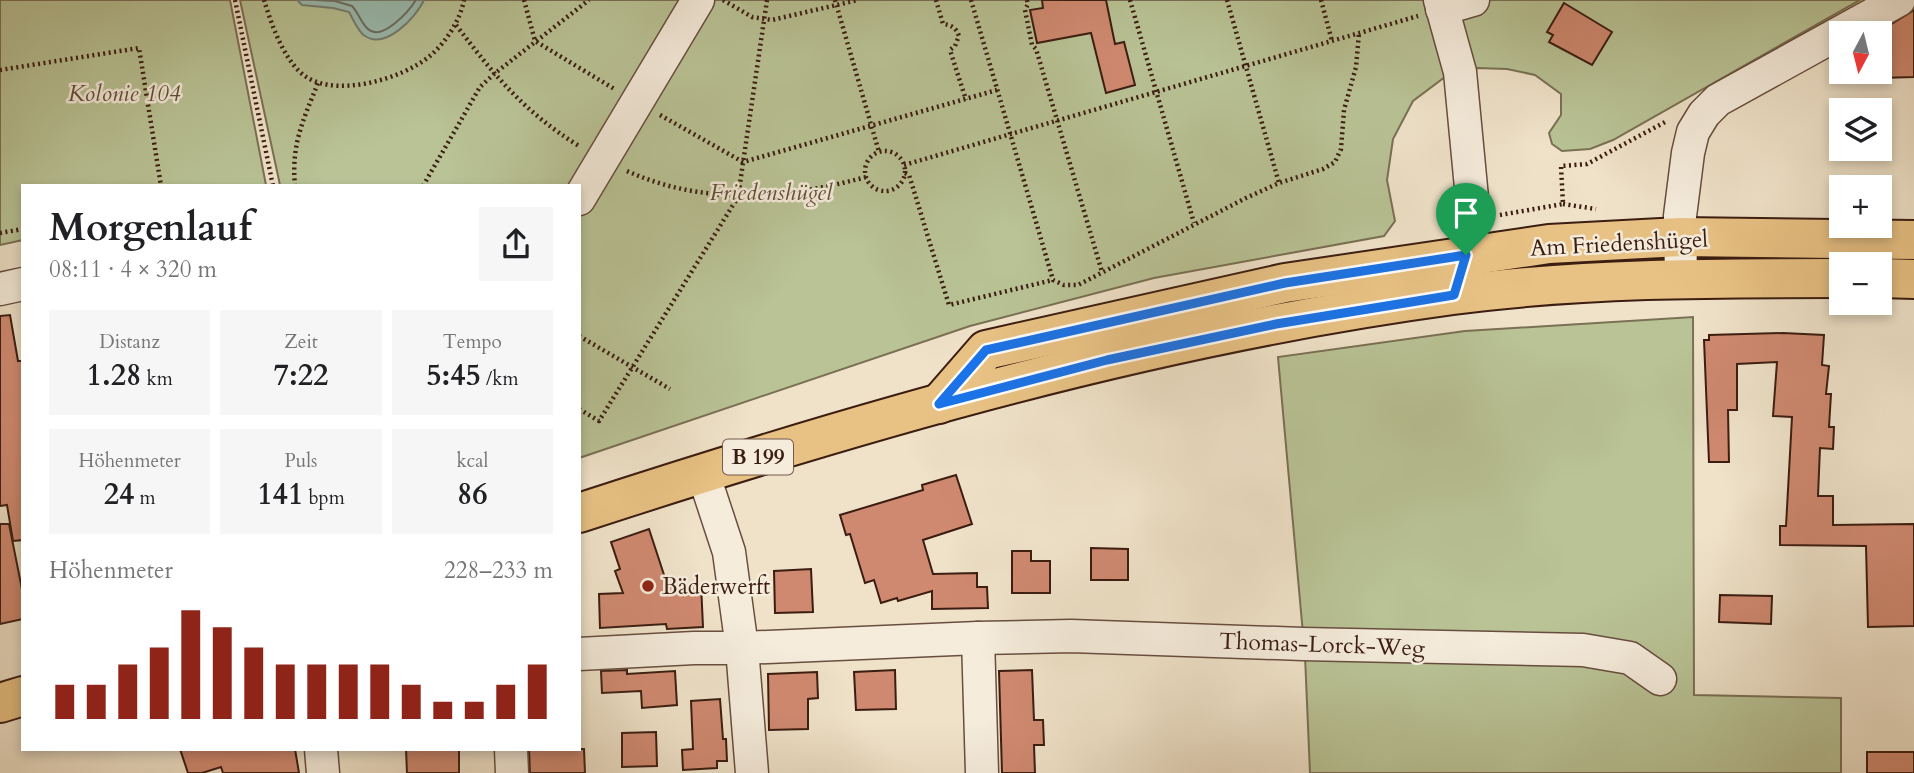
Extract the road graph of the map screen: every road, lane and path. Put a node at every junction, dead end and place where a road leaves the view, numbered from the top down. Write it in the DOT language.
graph roads {
  1 [pos="235,0"];
  2 [pos="264,0"];
  3 [pos="464,0"];
  4 [pos="524,0"];
  5 [pos="589,0"];
  6 [pos="698,0"];
  7 [pos="723,0"];
  8 [pos="767,0"];
  9 [pos="858,0"];
  10 [pos="936,0"];
  11 [pos="971,0"];
  12 [pos="1027,0"];
  13 [pos="1130,0"];
  14 [pos="1227,0"];
  15 [pos="1321,0"];
  16 [pos="1473,0"];
  17 [pos="1899,0"];
  18 [pos="836,3"];
  19 [pos="1441,4"];
  20 [pos="764,20"];
  21 [pos="1359,33"];
  22 [pos="536,41"];
  23 [pos="1332,41"];
  24 [pos="1246,66"];
  25 [pos="0,71"];
  26 [pos="318,83"];
  27 [pos="997,90"];
  28 [pos="1156,92"];
  29 [pos="966,100"];
  30 [pos="637,102"];
  31 [pos="1704,114"];
  32 [pos="1058,121"];
  33 [pos="872,127"];
  34 [pos="1010,134"];
  35 [pos="879,152"];
  36 [pos="743,162"];
  37 [pos="904,165"];
  38 [pos="905,173"];
  39 [pos="1279,183"];
  40 [pos="161,184"];
  41 [pos="273,184"];
  42 [pos="295,184"];
  43 [pos="424,184"];
  44 [pos="581,196"];
  45 [pos="1194,223"];
  46 [pos="21,229"];
  47 [pos="0,233"];
  48 [pos="1470,237"];
  49 [pos="1680,237"];
  50 [pos="1914,240"];
  51 [pos="1102,272"];
  52 [pos="1829,278"];
  53 [pos="1892,278"];
  54 [pos="1914,279"];
  55 [pos="1053,280"];
  56 [pos="1681,280"];
  57 [pos="21,284"];
  58 [pos="0,289"];
  59 [pos="1454,295"];
  60 [pos="581,337"];
  61 [pos="633,368"];
  62 [pos="670,390"];
  63 [pos="939,404"];
  64 [pos="581,410"];
  65 [pos="703,473"];
  66 [pos="581,512"];
  67 [pos="978,638"];
  68 [pos="742,648"];
  69 [pos="581,654"];
  70 [pos="1660,679"];
  71 [pos="21,697"];
  72 [pos="0,704"];
  73 [pos="321,751"];
  74 [pos="511,751"];
  75 [pos="324,773"];
  76 [pos="512,773"];
  77 [pos="752,773"];
  78 [pos="982,773"];
  1 -- 41 [label="path"];
  2 -- 26 [label="path"];
  3 -- 26 [label="path"];
  4 -- 22 [label="path"];
  5 -- 22 [label="path"];
  6 -- 30 [label="street"];
  7 -- 20 [label="path"];
  8 -- 20 [label="path"];
  9 -- 18 [label="path"];
  10 -- 29 [label="path"];
  11 -- 27 [label="path"];
  12 -- 32 [label="path"];
  13 -- 28 [label="path"];
  14 -- 24 [label="path"];
  15 -- 23 [label="path"];
  16 -- 19 [label="street"];
  17 -- 31 [label="street"];
  18 -- 20 [label="path"];
  18 -- 33 [label="path"];
  19 -- 21 [label="path"];
  19 -- 48 [label="street"];
  20 -- 36 [label="path"];
  21 -- 23 [label="path"];
  21 -- 39 [label="path"];
  22 -- 30 [label="path"];
  22 -- 43 [label="path"];
  23 -- 24 [label="path"];
  24 -- 28 [label="path"];
  24 -- 39 [label="path"];
  25 -- 40 [label="path"];
  26 -- 42 [label="path"];
  27 -- 29 [label="path"];
  27 -- 34 [label="path"];
  28 -- 32 [label="path"];
  28 -- 45 [label="path"];
  29 -- 33 [label="path"];
  30 -- 36 [label="path"];
  30 -- 44 [label="street"];
  31 -- 48 [label="path"];
  31 -- 49 [label="street"];
  32 -- 34 [label="path"];
  32 -- 51 [label="path"];
  33 -- 35 [label="path"];
  33 -- 36 [label="path"];
  34 -- 37 [label="path"];
  34 -- 55 [label="path"];
  35 -- 37 [label="path"];
  35 -- 38 [label="path"];
  36 -- 61 [label="path"];
  37 -- 38 [label="path"];
  38 -- 55 [label="path"];
  39 -- 45 [label="path"];
  45 -- 51 [label="path"];
  46 -- 47 [label="path"];
  48 -- 49 [label="main road, Am Friedenshügel"];
  48 -- 59 [label="street"];
  48 -- 63 [label="main road, Am Friedenshügel"];
  49 -- 50 [label="main road, Am Friedenshügel"];
  49 -- 56 [label="street"];
  51 -- 55 [label="path"];
  52 -- 56 [label="main road, Am Friedenshügel / B 199"];
  53 -- 54 [label="main road"];
  56 -- 59 [label="main road, Am Friedenshügel / B 199"];
  57 -- 58 [label="street"];
  59 -- 63 [label="main road, Am Friedenshügel / B 199"];
  60 -- 61 [label="path"];
  61 -- 62 [label="path"];
  61 -- 64 [label="path"];
  63 -- 65 [label="main road, Am Friedenshügel / B 199"];
  65 -- 66 [label="main road, Am Friedenshügel / B 199"];
  65 -- 68 [label="street"];
  67 -- 68 [label="street, Thomas-Lorck-Weg"];
  67 -- 70 [label="street, Thomas-Lorck-Weg"];
  67 -- 78 [label="street"];
  68 -- 69 [label="street, Thomas-Lorck-Weg"];
  68 -- 77 [label="street"];
  71 -- 72 [label="main road"];
  73 -- 75 [label="street"];
  74 -- 76 [label="street"];
}
